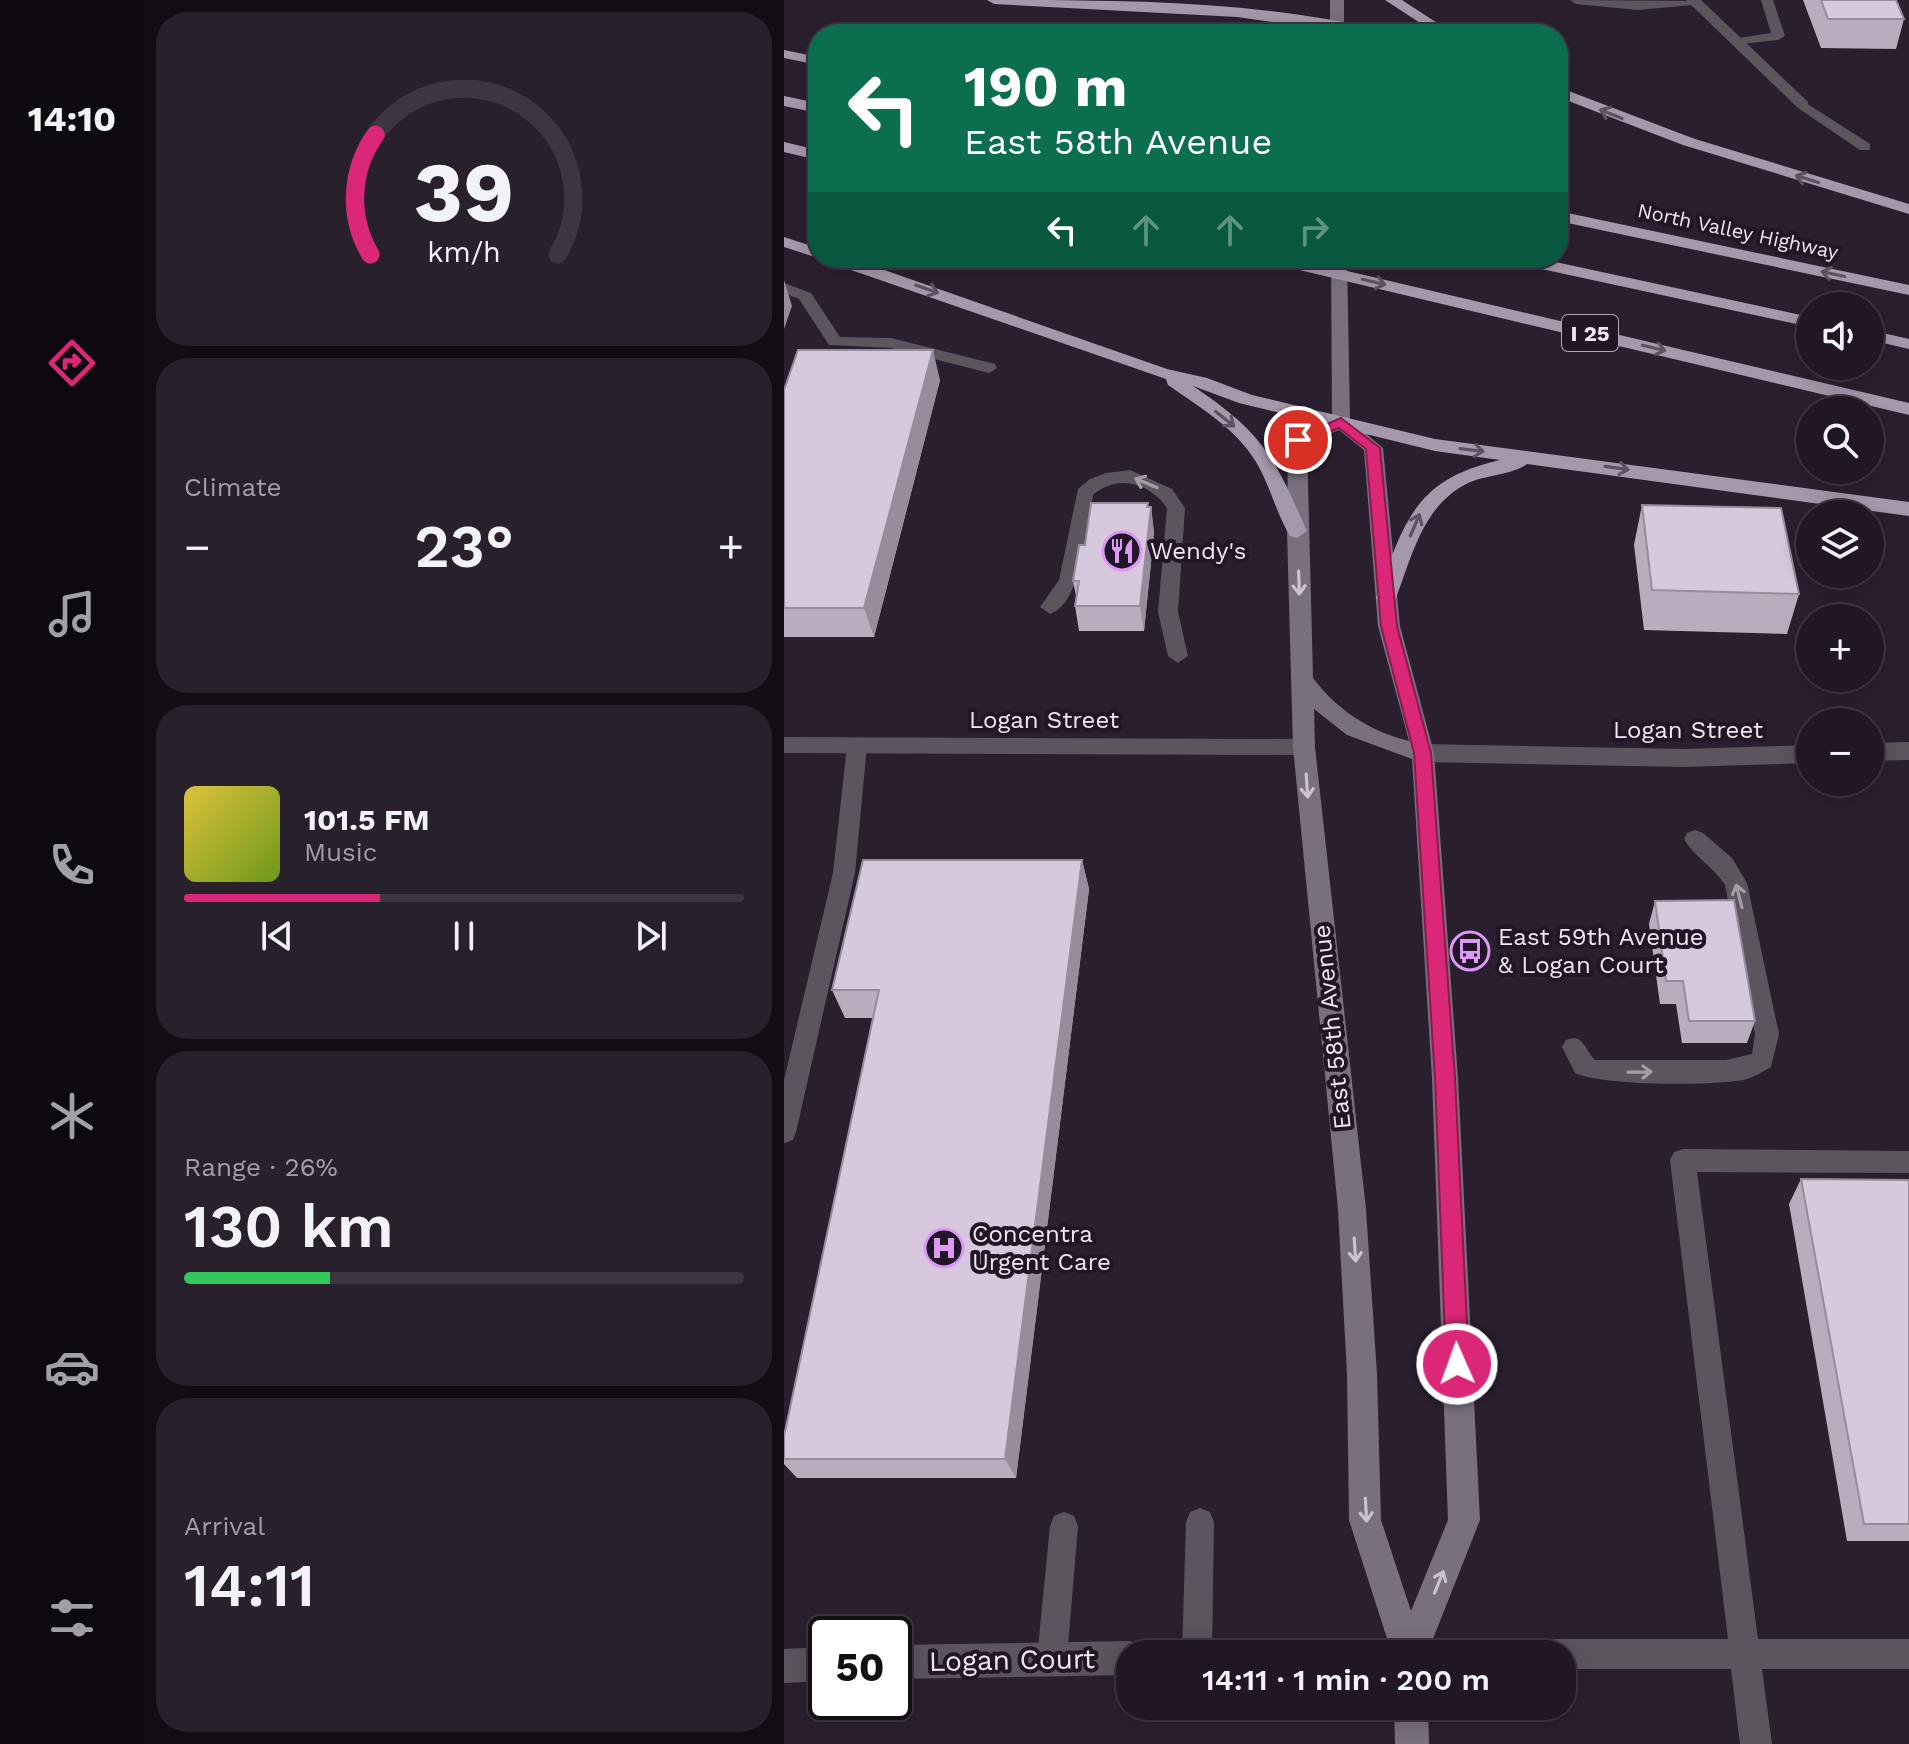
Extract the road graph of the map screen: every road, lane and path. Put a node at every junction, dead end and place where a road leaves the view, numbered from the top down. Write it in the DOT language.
graph roads {
  1 [pos="994,0"];
  2 [pos="1223,0"];
  3 [pos="1337,0"];
  4 [pos="1392,0"];
  5 [pos="1576,0"];
  6 [pos="1693,0"];
  7 [pos="1767,0"];
  8 [pos="1167,10"];
  9 [pos="1292,24"];
  10 [pos="1337,24"];
  11 [pos="1431,24"];
  12 [pos="1737,42"];
  13 [pos="784,54"];
  14 [pos="808,59"];
  15 [pos="1568,96"];
  16 [pos="784,101"];
  17 [pos="1803,105"];
  18 [pos="808,106"];
  19 [pos="784,147"];
  20 [pos="1865,147"];
  21 [pos="808,153"];
  22 [pos="1909,209"];
  23 [pos="1568,218"];
  24 [pos="784,242"];
  25 [pos="808,250"];
  26 [pos="863,268"];
  27 [pos="1312,268"];
  28 [pos="1339,268"];
  29 [pos="1559,268"];
  30 [pos="784,288"];
  31 [pos="1909,290"];
  32 [pos="1796,319"];
  33 [pos="1884,338"];
  34 [pos="1909,344"];
  35 [pos="989,368"];
  36 [pos="1162,373"];
  37 [pos="1909,409"];
  38 [pos="1341,422"];
  39 [pos="1540,458"];
  40 [pos="1909,509"];
  41 [pos="1297,531"];
  42 [pos="1386,598"];
  43 [pos="1050,607"];
  44 [pos="1178,656"];
  45 [pos="1303,681"];
  46 [pos="784,745"];
  47 [pos="857,746"];
  48 [pos="1304,747"];
  49 [pos="1909,751"];
  50 [pos="1884,752"];
  51 [pos="1423,753"];
  52 [pos="1796,754"];
  53 [pos="1695,839"];
  54 [pos="1574,1047"];
  55 [pos="784,1132"];
  56 [pos="1909,1162"];
  57 [pos="1200,1522"];
  58 [pos="1064,1526"];
  59 [pos="1197,1640"];
  60 [pos="1404,1640"];
  61 [pos="1415,1640"];
  62 [pos="1745,1652"];
  63 [pos="1576,1653"];
  64 [pos="1909,1654"];
  65 [pos="1052,1658"];
  66 [pos="1116,1658"];
  67 [pos="912,1662"];
  68 [pos="808,1665"];
  69 [pos="784,1666"];
  70 [pos="1411,1720"];
  71 [pos="1412,1744"];
  72 [pos="1756,1744"];
  1 -- 8 [label="highway"];
  2 -- 8 [label="highway"];
  3 -- 10 [label="main road"];
  4 -- 11 [label="highway"];
  5 -- 6 [label="lane"];
  6 -- 12 [label="street"];
  7 -- 12 [label="lane"];
  8 -- 9 [label="highway"];
  12 -- 17 [label="street"];
  13 -- 14 [label="highway"];
  22 -- 15 [label="highway, one-way"];
  16 -- 18 [label="highway"];
  17 -- 20 [label="lane"];
  19 -- 21 [label="highway"];
  31 -- 23 [label="highway, North Valley Highway, one-way"];
  24 -- 25 [label="highway"];
  26 -- 36 [label="highway, one-way"];
  27 -- 37 [label="highway, I 25, one-way"];
  28 -- 38 [label="main road"];
  29 -- 32 [label="highway"];
  30 -- 35 [label="lane"];
  33 -- 34 [label="highway"];
  36 -- 38 [label="highway"];
  36 -- 41 [label="highway, one-way"];
  38 -- 39 [label="highway, one-way"];
  38 -- 41 [label="main road, East 58th Avenue"];
  38 -- 42 [label="main road, East 58th Avenue"];
  39 -- 40 [label="highway, one-way"];
  42 -- 39 [label="highway, one-way"];
  41 -- 45 [label="main road, East 58th Avenue, one-way"];
  42 -- 51 [label="main road, East 58th Avenue"];
  44 -- 43 [label="lane, one-way"];
  45 -- 48 [label="main road, East 58th Avenue"];
  45 -- 51 [label="main road"];
  46 -- 47 [label="street, Logan Street"];
  47 -- 48 [label="street, Logan Street"];
  47 -- 55 [label="lane"];
  48 -- 60 [label="main road, East 58th Avenue, one-way"];
  49 -- 50 [label="street"];
  51 -- 52 [label="street, Logan Street"];
  61 -- 51 [label="main road, East 58th Avenue, one-way"];
  54 -- 53 [label="lane, one-way"];
  56 -- 62 [label="lane"];
  57 -- 59 [label="lane"];
  58 -- 65 [label="lane"];
  62 -- 63 [label="lane"];
  62 -- 64 [label="lane"];
  62 -- 72 [label="lane"];
  65 -- 66 [label="street, Logan Court"];
  65 -- 67 [label="street, Logan Court"];
  68 -- 69 [label="street"];
  70 -- 71 [label="main road"];
}
